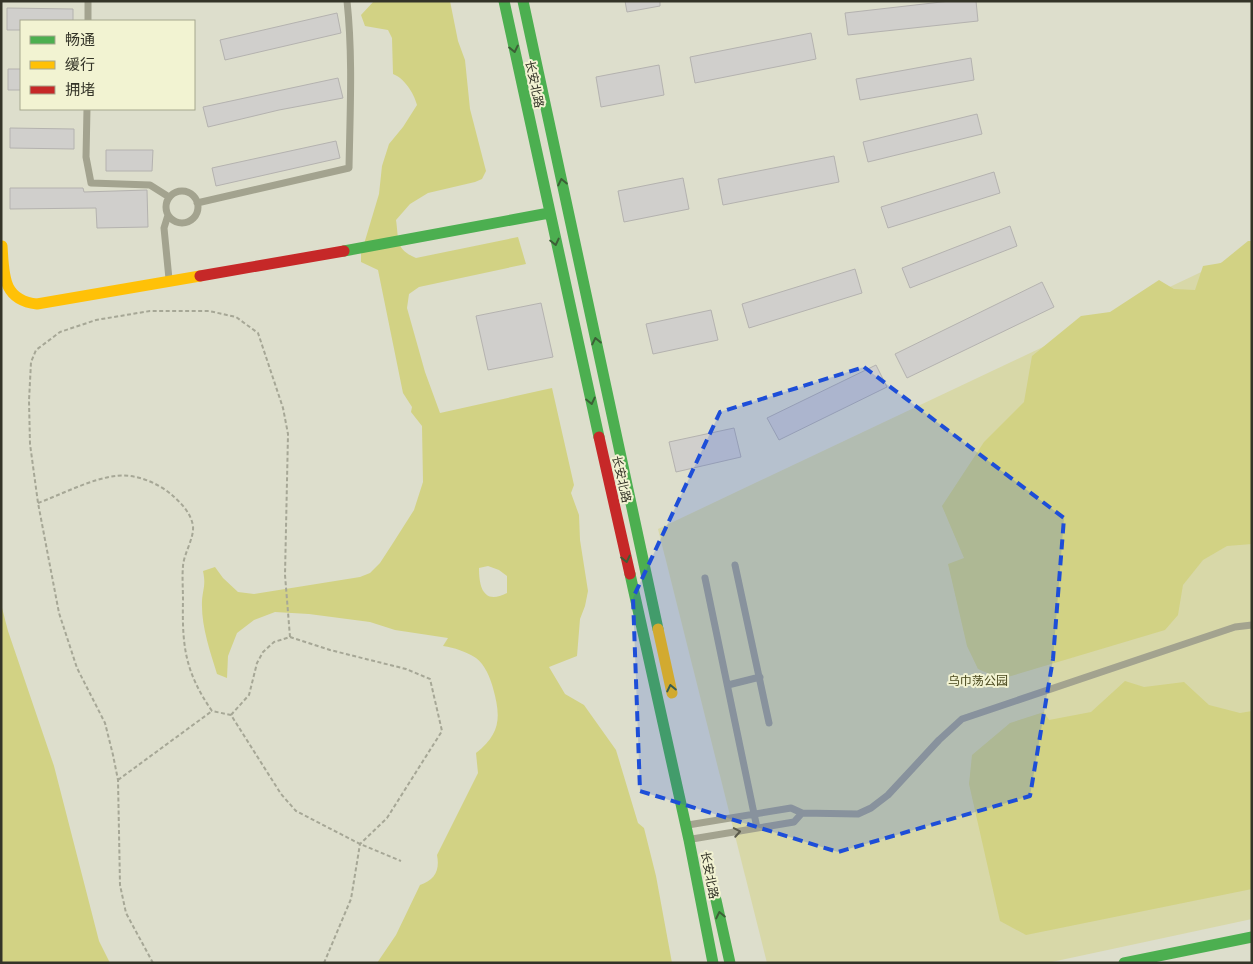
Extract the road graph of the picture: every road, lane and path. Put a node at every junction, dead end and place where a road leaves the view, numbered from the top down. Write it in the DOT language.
graph roads {
  1 [pos="88,1"];
  2 [pos="347,1"];
  3 [pos="504,1"];
  4 [pos="522,1"];
  5 [pos="88,20"];
  6 [pos="87,110"];
  7 [pos="169,197"];
  8 [pos="198,203"];
  9 [pos="549,213"];
  10 [pos="168,215"];
  11 [pos="2,246"];
  12 [pos="169,282"];
  13 [pos="38,503"];
  14 [pos="735,565"];
  15 [pos="705,578"];
  16 [pos="1252,625"];
  17 [pos="290,637"];
  18 [pos="760,677"];
  19 [pos="728,685"];
  20 [pos="675,707"];
  21 [pos="212,711"];
  22 [pos="231,715"];
  23 [pos="769,724"];
  24 [pos="118,780"];
  25 [pos="802,813"];
  26 [pos="755,814"];
  27 [pos="699,818"];
  28 [pos="686,825"];
  29 [pos="757,828"];
  30 [pos="689,840"];
  31 [pos="704,842"];
  32 [pos="360,844"];
  33 [pos="401,861"];
  34 [pos="714,886"];
  35 [pos="1252,937"];
  36 [pos="153,963"];
  37 [pos="324,963"];
  38 [pos="713,963"];
  39 [pos="730,963"];
  40 [pos="1124,963"];
  1 -- 5 [label="lane"];
  2 -- 8 [label="lane"];
  3 -- 9 [label="main road, 长安北路, one-way"];
  20 -- 4 [label="main road, 长安北路, one-way"];
  6 -- 7 [label="lane"];
  7 -- 8 [label="lane"];
  7 -- 10 [label="lane"];
  8 -- 10 [label="lane"];
  9 -- 12 [label="main road"];
  9 -- 28 [label="main road, 长安北路, one-way"];
  10 -- 12 [label="lane"];
  11 -- 12 [label="main road"];
  13 -- 17 [label="path"];
  13 -- 21 [label="path"];
  13 -- 24 [label="path"];
  14 -- 18 [label="lane"];
  15 -- 19 [label="lane"];
  16 -- 25 [label="lane"];
  17 -- 22 [label="path"];
  17 -- 32 [label="path"];
  18 -- 19 [label="lane"];
  18 -- 23 [label="lane"];
  19 -- 26 [label="lane"];
  21 -- 22 [label="path"];
  21 -- 24 [label="path"];
  22 -- 32 [label="path"];
  24 -- 36 [label="path"];
  25 -- 26 [label="lane"];
  25 -- 29 [label="lane"];
  26 -- 27 [label="lane"];
  26 -- 29 [label="lane"];
  27 -- 28 [label="lane"];
  27 -- 31 [label="main road, 长安北路"];
  28 -- 30 [label="main road, 长安北路"];
  31 -- 29 [label="lane, one-way"];
  30 -- 31 [label="lane"];
  30 -- 38 [label="main road, 长安北路"];
  32 -- 33 [label="path"];
  32 -- 37 [label="path"];
  39 -- 34 [label="main road, 长安北路, one-way"];
  35 -- 40 [label="main road"];
}
